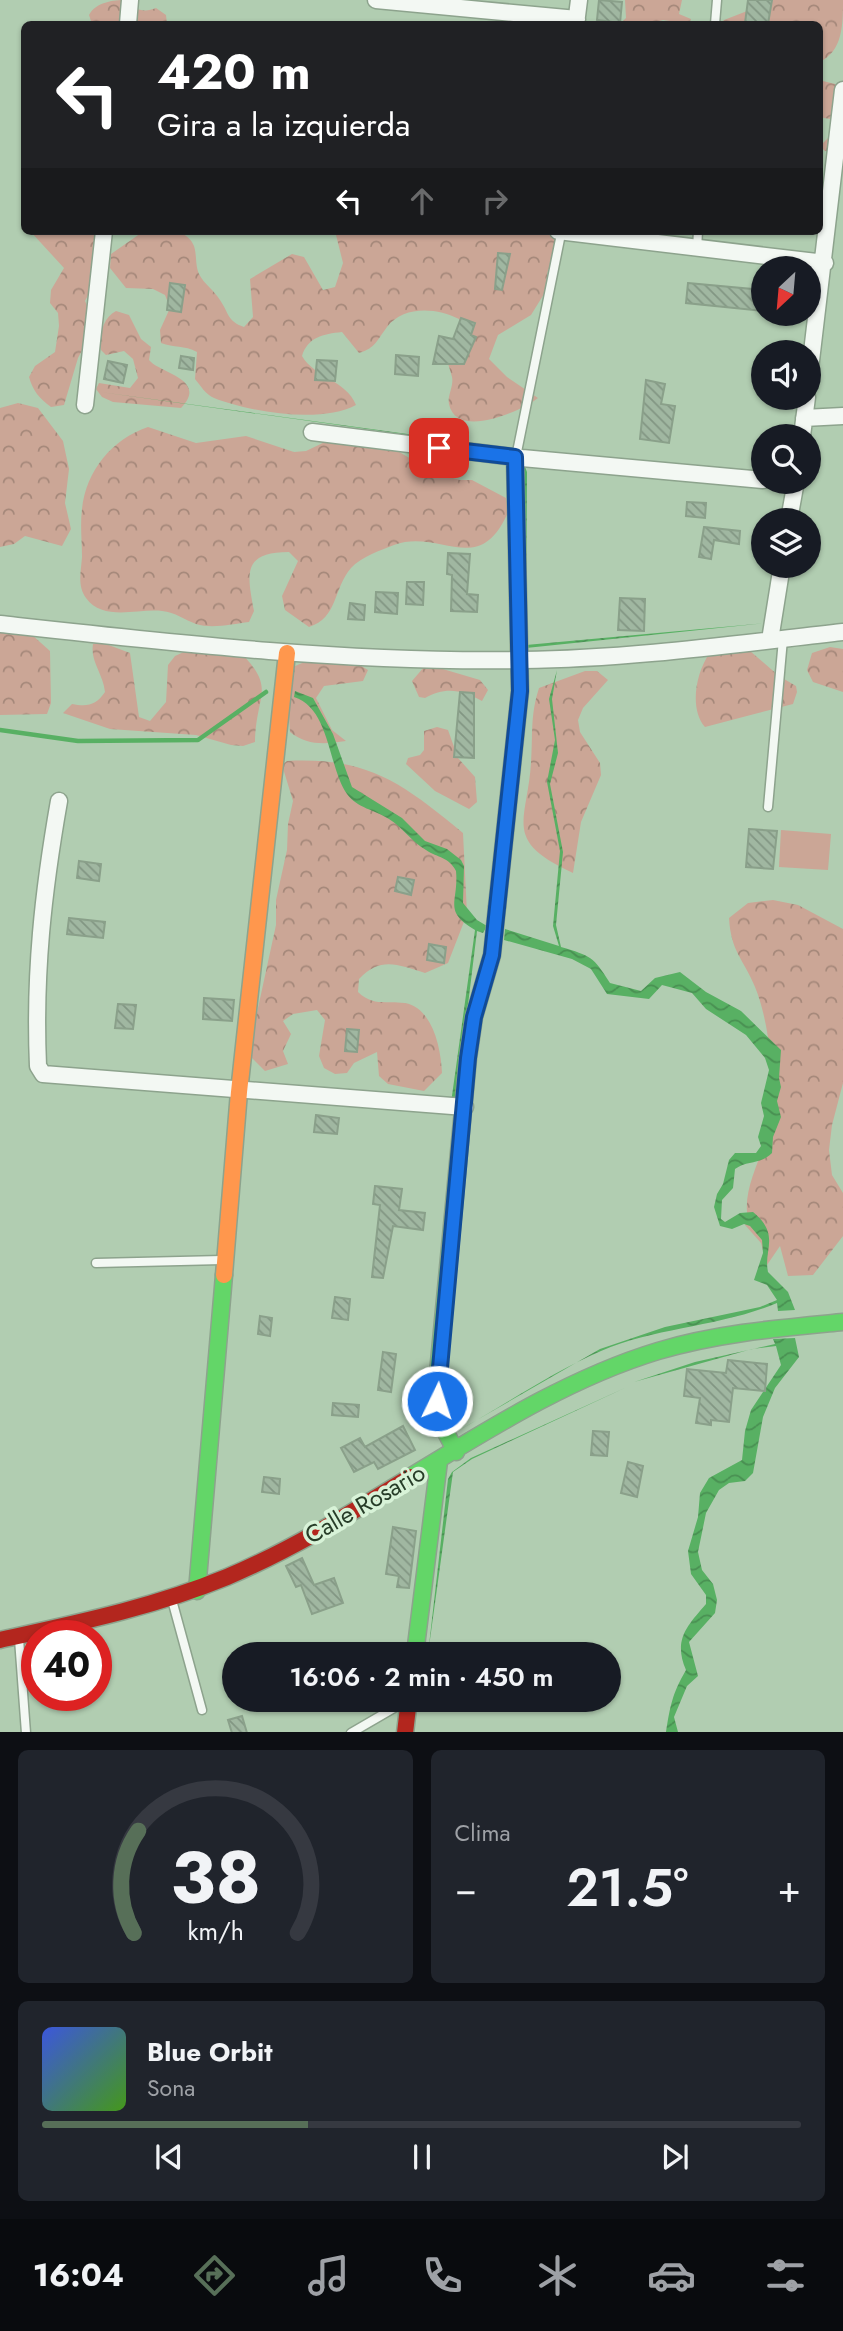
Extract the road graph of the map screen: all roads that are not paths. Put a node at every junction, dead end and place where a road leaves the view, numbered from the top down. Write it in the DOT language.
graph roads {
  1 [pos="130,0"];
  2 [pos="376,0"];
  3 [pos="579,0"];
  4 [pos="718,0"];
  5 [pos="128,21"];
  6 [pos="568,21"];
  7 [pos="577,21"];
  8 [pos="715,21"];
  9 [pos="843,90"];
  10 [pos="104,235"];
  11 [pos="559,235"];
  12 [pos="584,235"];
  13 [pos="698,235"];
  14 [pos="697,249"];
  15 [pos="825,263"];
  16 [pos="814,340"];
  17 [pos="85,405"];
  18 [pos="805,410"];
  19 [pos="843,416"];
  20 [pos="804,418"];
  21 [pos="803,424"];
  22 [pos="312,432"];
  23 [pos="515,457"];
  24 [pos="751,479"];
  25 [pos="781,578"];
  26 [pos="0,624"];
  27 [pos="843,632"];
  28 [pos="777,640"];
  29 [pos="287,653"];
  30 [pos="522,660"];
  31 [pos="59,802"];
  32 [pos="768,807"];
  33 [pos="239,1092"];
  34 [pos="465,1107"];
  35 [pos="225,1260"];
  36 [pos="96,1263"];
  37 [pos="843,1321"];
  38 [pos="456,1452"];
  39 [pos="439,1461"];
  40 [pos="197,1591"];
  41 [pos="171,1598"];
  42 [pos="18,1636"];
  43 [pos="0,1640"];
  44 [pos="416,1642"];
  45 [pos="202,1710"];
  46 [pos="386,1712"];
  47 [pos="407,1712"];
  48 [pos="26,1732"];
  49 [pos="351,1732"];
  50 [pos="405,1732"];
  1 -- 5 [label="street"];
  2 -- 6 [label="street"];
  3 -- 7 [label="street"];
  4 -- 8 [label="lane"];
  9 -- 15 [label="street"];
  10 -- 17 [label="street"];
  11 -- 23 [label="lane"];
  12 -- 14 [label="street"];
  13 -- 14 [label="lane"];
  14 -- 15 [label="street"];
  15 -- 16 [label="street"];
  18 -- 20 [label="street"];
  19 -- 20 [label="street"];
  20 -- 21 [label="street"];
  22 -- 23 [label="street"];
  23 -- 24 [label="street"];
  23 -- 30 [label="street"];
  25 -- 28 [label="street"];
  26 -- 29 [label="street"];
  27 -- 28 [label="street"];
  28 -- 30 [label="street"];
  28 -- 32 [label="lane"];
  29 -- 30 [label="street"];
  29 -- 33 [label="street"];
  30 -- 34 [label="street"];
  31 -- 33 [label="street"];
  33 -- 34 [label="street"];
  33 -- 35 [label="street"];
  34 -- 38 [label="street"];
  35 -- 36 [label="lane"];
  35 -- 40 [label="street"];
  37 -- 38 [label="street, Calle Rosario"];
  38 -- 39 [label="street, Calle Rosario"];
  39 -- 40 [label="street, Calle Rosario"];
  39 -- 44 [label="street"];
  40 -- 41 [label="street, Calle Rosario"];
  41 -- 42 [label="street, Calle Rosario"];
  41 -- 45 [label="lane"];
  42 -- 43 [label="street, Calle Rosario"];
  42 -- 48 [label="lane"];
  46 -- 49 [label="lane"];
  47 -- 50 [label="street"];
}
